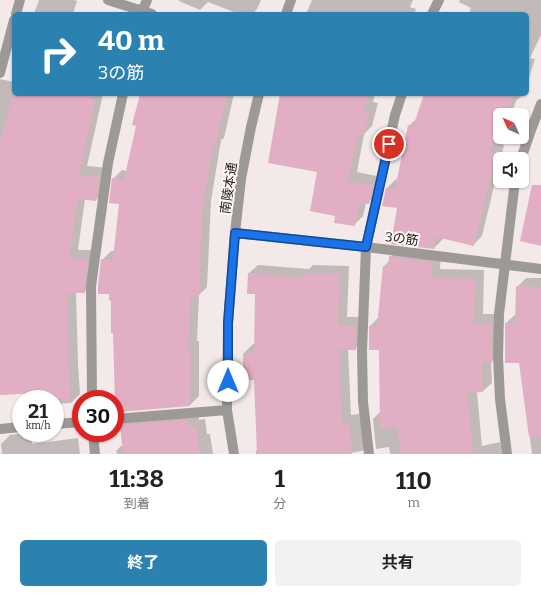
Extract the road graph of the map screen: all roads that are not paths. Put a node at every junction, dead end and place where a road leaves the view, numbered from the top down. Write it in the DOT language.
graph roads {
  1 [pos="20,0"];
  2 [pos="108,0"];
  3 [pos="146,0"];
  4 [pos="291,0"];
  5 [pos="439,0"];
  6 [pos="17,12"];
  7 [pos="142,12"];
  8 [pos="145,12"];
  9 [pos="287,12"];
  10 [pos="433,12"];
  11 [pos="12,28"];
  12 [pos="0,73"];
  13 [pos="123,96"];
  14 [pos="258,96"];
  15 [pos="401,96"];
  16 [pos="541,104"];
  17 [pos="523,152"];
  18 [pos="514,188"];
  19 [pos="235,233"];
  20 [pos="366,247"];
  21 [pos="506,265"];
  22 [pos="541,269"];
  23 [pos="92,390"];
  24 [pos="227,410"];
  25 [pos="124,418"];
  26 [pos="12,428"];
  27 [pos="0,429"];
  28 [pos="94,442"];
  29 [pos="96,454"];
  30 [pos="234,454"];
  31 [pos="369,454"];
  32 [pos="507,454"];
  1 -- 6 [label="street"];
  2 -- 7 [label="street"];
  3 -- 8 [label="street"];
  4 -- 9 [label="street"];
  5 -- 10 [label="street"];
  11 -- 12 [label="street"];
  13 -- 23 [label="street"];
  14 -- 19 [label="street, 南陵本通"];
  15 -- 20 [label="street"];
  16 -- 17 [label="street"];
  18 -- 21 [label="street"];
  19 -- 20 [label="street, 3の筋"];
  19 -- 24 [label="street, 南陵本通"];
  20 -- 21 [label="street, 3の筋"];
  20 -- 31 [label="street"];
  21 -- 22 [label="street, 3の筋"];
  21 -- 32 [label="street"];
  24 -- 25 [label="street"];
  24 -- 30 [label="street, 南陵本通"];
  26 -- 27 [label="street"];
  28 -- 29 [label="street"];
}
